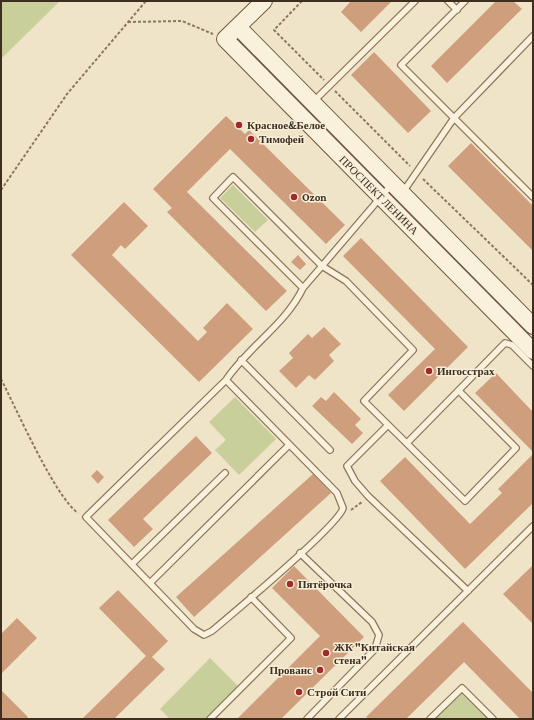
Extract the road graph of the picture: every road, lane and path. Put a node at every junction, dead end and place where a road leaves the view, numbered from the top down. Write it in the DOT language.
graph roads {
  1 [pos="146,1"];
  2 [pos="264,1"];
  3 [pos="302,1"];
  4 [pos="414,1"];
  5 [pos="448,1"];
  6 [pos="466,1"];
  7 [pos="457,10"];
  8 [pos="128,22"];
  9 [pos="238,27"];
  10 [pos="533,36"];
  11 [pos="225,39"];
  12 [pos="330,86"];
  13 [pos="312,103"];
  14 [pos="454,118"];
  15 [pos="417,173"];
  16 [pos="397,189"];
  17 [pos="1,190"];
  18 [pos="380,196"];
  19 [pos="533,197"];
  20 [pos="322,266"];
  21 [pos="533,285"];
  22 [pos="303,288"];
  23 [pos="533,326"];
  24 [pos="533,351"];
  25 [pos="242,360"];
  26 [pos="533,366"];
  27 [pos="1,379"];
  28 [pos="226,380"];
  29 [pos="459,391"];
  30 [pos="388,425"];
  31 [pos="407,443"];
  32 [pos="289,445"];
  33 [pos="330,450"];
  34 [pos="225,473"];
  35 [pos="86,517"];
  36 [pos="533,526"];
  37 [pos="300,553"];
  38 [pos="132,564"];
  39 [pos="150,583"];
  40 [pos="468,591"];
  41 [pos="251,597"];
  42 [pos="210,719"];
  43 [pos="307,719"];
  44 [pos="338,719"];
  45 [pos="430,719"];
  46 [pos="492,719"];
  1 -- 8 [label="path"];
  2 -- 9 [label="main road"];
  3 -- 12 [label="path"];
  4 -- 12 [label="lane"];
  5 -- 7 [label="lane"];
  6 -- 7 [label="lane"];
  7 -- 14 [label="lane"];
  8 -- 11 [label="path"];
  8 -- 17 [label="path"];
  9 -- 11 [label="main road"];
  9 -- 13 [label="main road, ПРОСПЕКТ ЛЕНИНА"];
  10 -- 14 [label="lane"];
  11 -- 18 [label="main road, ПРОСПЕКТ ЛЕНИНА"];
  12 -- 13 [label="lane"];
  12 -- 15 [label="path"];
  13 -- 16 [label="main road, ПРОСПЕКТ ЛЕНИНА"];
  14 -- 15 [label="lane"];
  14 -- 19 [label="lane"];
  15 -- 16 [label="lane"];
  15 -- 21 [label="path"];
  16 -- 18 [label="lane"];
  16 -- 23 [label="main road, ПРОСПЕКТ ЛЕНИНА"];
  18 -- 20 [label="lane"];
  18 -- 24 [label="main road, ПРОСПЕКТ ЛЕНИНА"];
  20 -- 22 [label="lane"];
  20 -- 22 [label="lane"];
  20 -- 30 [label="lane"];
  22 -- 25 [label="lane"];
  25 -- 28 [label="lane"];
  25 -- 33 [label="lane"];
  26 -- 29 [label="lane"];
  27 -- 35 [label="path"];
  28 -- 32 [label="lane"];
  28 -- 35 [label="lane"];
  29 -- 31 [label="lane"];
  29 -- 31 [label="lane"];
  30 -- 31 [label="lane"];
  30 -- 40 [label="lane"];
  32 -- 37 [label="lane"];
  32 -- 39 [label="lane"];
  34 -- 38 [label="lane"];
  35 -- 38 [label="lane"];
  36 -- 40 [label="lane"];
  37 -- 41 [label="lane"];
  37 -- 43 [label="lane"];
  38 -- 39 [label="lane"];
  39 -- 41 [label="lane"];
  40 -- 44 [label="lane"];
  41 -- 42 [label="lane"];
  45 -- 46 [label="lane"];
}
